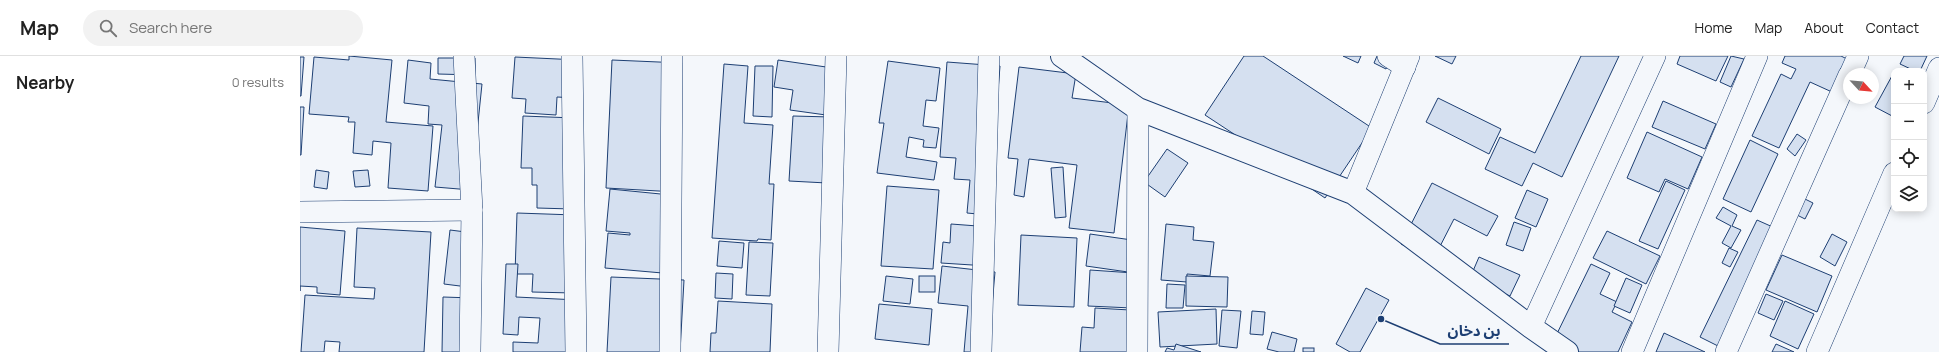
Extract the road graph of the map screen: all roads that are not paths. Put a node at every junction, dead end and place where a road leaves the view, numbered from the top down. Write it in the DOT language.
graph roads {
  1 [pos="464,56"];
  2 [pos="572,56"];
  3 [pos="672,56"];
  4 [pos="836,56"];
  5 [pos="989,56"];
  6 [pos="1062,56"];
  7 [pos="1655,56"];
  8 [pos="1756,56"];
  9 [pos="1858,56"];
  10 [pos="1401,60"];
  11 [pos="1852,68"];
  12 [pos="1939,68"];
  13 [pos="1843,89"];
  14 [pos="1927,96"];
  15 [pos="1138,109"];
  16 [pos="1893,176"];
  17 [pos="1353,193"];
  18 [pos="472,210"];
  19 [pos="300,212"];
  20 [pos="1531,327"];
  21 [pos="470,352"];
  22 [pos="576,352"];
  23 [pos="670,352"];
  24 [pos="828,352"];
  25 [pos="982,352"];
  26 [pos="1137,352"];
  27 [pos="1567,352"];
  28 [pos="1632,352"];
  29 [pos="1726,352"];
  30 [pos="1818,352"];
  1 -- 18 [label="street"];
  2 -- 22 [label="street"];
  3 -- 23 [label="street"];
  4 -- 24 [label="street"];
  5 -- 25 [label="street"];
  6 -- 15 [label="street"];
  7 -- 20 [label="street"];
  8 -- 28 [label="street"];
  9 -- 11 [label="street"];
  10 -- 17 [label="street"];
  12 -- 14 [label="street"];
  13 -- 29 [label="street"];
  15 -- 17 [label="street"];
  15 -- 26 [label="street"];
  16 -- 30 [label="street"];
  17 -- 20 [label="street"];
  18 -- 19 [label="street"];
  18 -- 21 [label="street"];
  20 -- 27 [label="street"];
}
